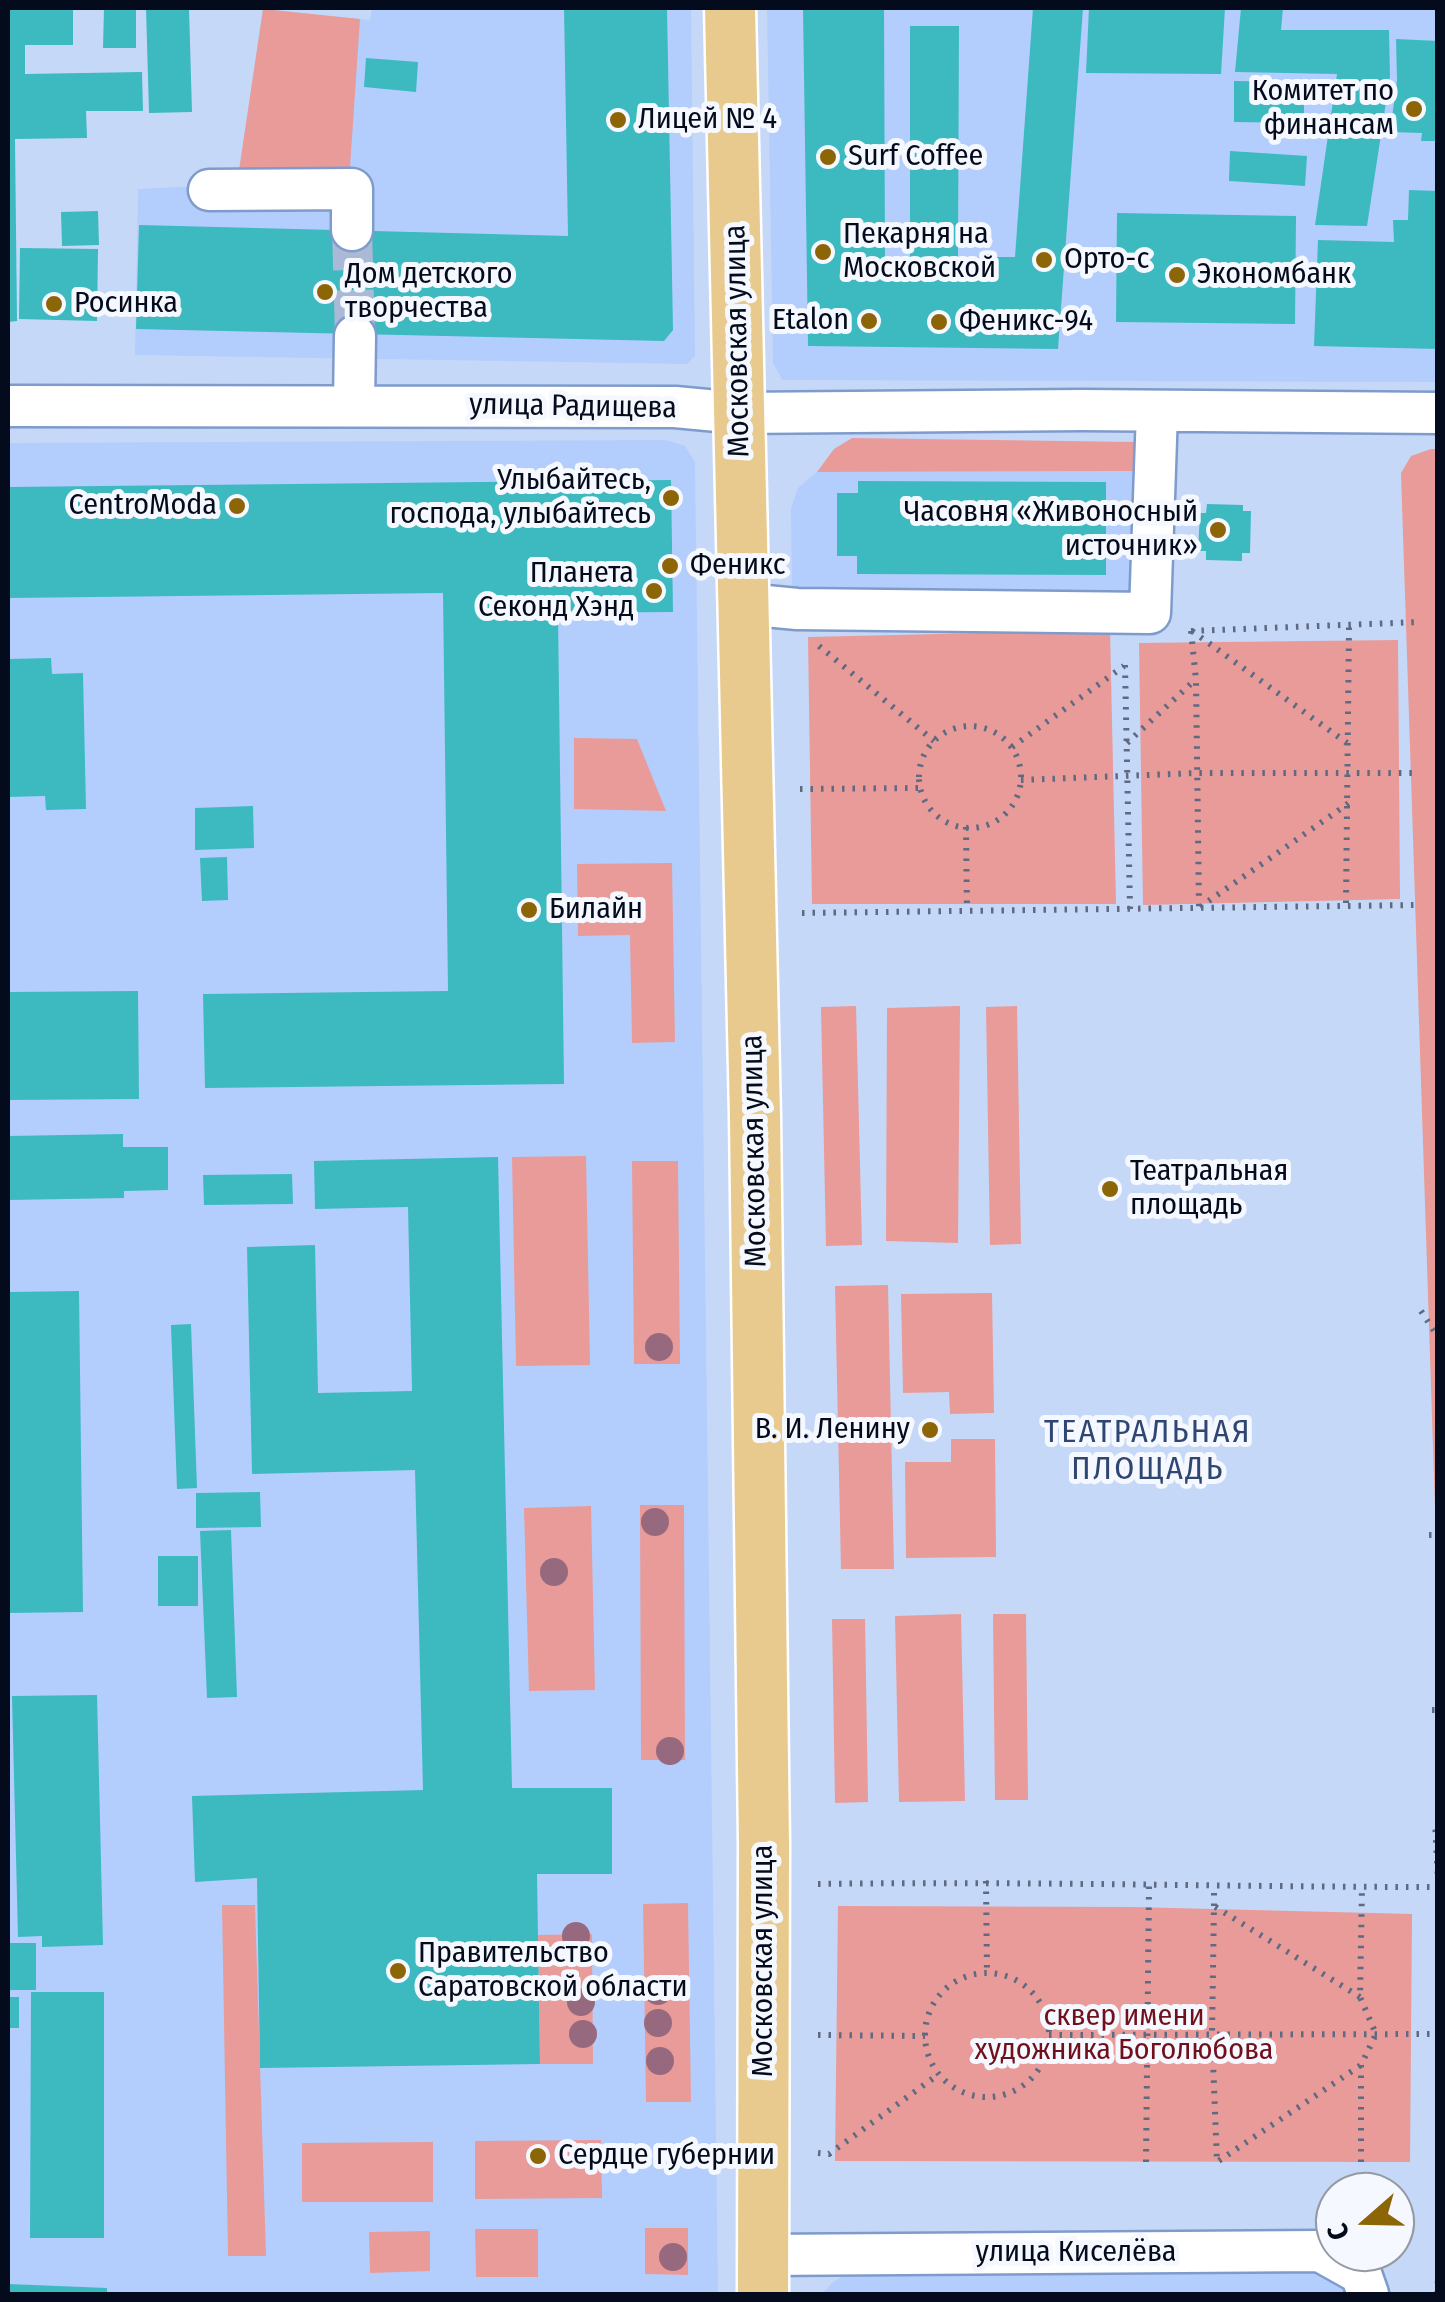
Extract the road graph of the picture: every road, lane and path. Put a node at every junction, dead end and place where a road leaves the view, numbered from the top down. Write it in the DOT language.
graph roads {
  1 [pos="730,8"];
  2 [pos="209,190"];
  3 [pos="352,230"];
  4 [pos="354,336"];
  5 [pos="8,406"];
  6 [pos="354,406"];
  7 [pos="1157,411"];
  8 [pos="738,413"];
  9 [pos="1438,413"];
  10 [pos="745,604"];
  11 [pos="1419,622"];
  12 [pos="1349,626"];
  13 [pos="1191,631"];
  14 [pos="813,640"];
  15 [pos="1196,680"];
  16 [pos="934,741"];
  17 [pos="1347,742"];
  18 [pos="1126,744"];
  19 [pos="1012,747"];
  20 [pos="1198,773"];
  21 [pos="1348,773"];
  22 [pos="1418,773"];
  23 [pos="1126,776"];
  24 [pos="1021,780"];
  25 [pos="920,788"];
  26 [pos="800,789"];
  27 [pos="1348,802"];
  28 [pos="966,828"];
  29 [pos="1346,903"];
  30 [pos="1418,905"];
  31 [pos="1199,908"];
  32 [pos="1130,909"];
  33 [pos="967,912"];
  34 [pos="802,913"];
  35 [pos="1420,1311"];
  36 [pos="1438,1337"];
  37 [pos="1438,1822"];
  38 [pos="986,1881"];
  39 [pos="1438,1883"];
  40 [pos="818,1884"];
  41 [pos="1150,1885"];
  42 [pos="1214,1887"];
  43 [pos="1362,1887"];
  44 [pos="1214,1906"];
  45 [pos="987,1973"];
  46 [pos="1360,1998"];
  47 [pos="1148,2034"];
  48 [pos="1212,2034"];
  49 [pos="1376,2034"];
  50 [pos="1438,2034"];
  51 [pos="818,2035"];
  52 [pos="1049,2035"];
  53 [pos="924,2036"];
  54 [pos="1362,2065"];
  55 [pos="938,2074"];
  56 [pos="818,2153"];
  57 [pos="1146,2162"];
  58 [pos="1361,2162"];
  59 [pos="763,2275"];
  60 [pos="1438,2278"];
  61 [pos="1368,2294"];
  62 [pos="1437,2294"];
  1 -- 8 [label="main road, Московская улица"];
  2 -- 3 [label="street"];
  4 -- 6 [label="street"];
  5 -- 6 [label="street, улица Радищева"];
  6 -- 8 [label="street, улица Радищева"];
  7 -- 8 [label="street, улица Радищева"];
  7 -- 9 [label="street, улица Радищева"];
  7 -- 10 [label="street"];
  8 -- 10 [label="main road, Московская улица"];
  10 -- 59 [label="main road, Московская улица"];
  11 -- 12 [label="path"];
  12 -- 13 [label="path"];
  12 -- 17 [label="path"];
  13 -- 15 [label="path"];
  13 -- 17 [label="path"];
  14 -- 16 [label="path"];
  15 -- 18 [label="path"];
  15 -- 20 [label="path"];
  16 -- 19 [label="path"];
  16 -- 25 [label="path"];
  17 -- 21 [label="path"];
  18 -- 19 [label="path"];
  18 -- 23 [label="path"];
  19 -- 24 [label="path"];
  20 -- 21 [label="path"];
  20 -- 23 [label="path"];
  20 -- 31 [label="path"];
  21 -- 22 [label="path"];
  21 -- 27 [label="path"];
  23 -- 24 [label="path"];
  23 -- 32 [label="path"];
  24 -- 28 [label="path"];
  25 -- 26 [label="path"];
  25 -- 28 [label="path"];
  27 -- 29 [label="path"];
  27 -- 31 [label="path"];
  28 -- 33 [label="path"];
  29 -- 30 [label="path"];
  29 -- 31 [label="path"];
  31 -- 32 [label="path"];
  32 -- 33 [label="path"];
  33 -- 34 [label="path"];
  35 -- 36 [label="path"];
  37 -- 39 [label="path"];
  38 -- 40 [label="path"];
  38 -- 41 [label="path"];
  38 -- 45 [label="path"];
  39 -- 43 [label="path"];
  41 -- 42 [label="path"];
  41 -- 47 [label="path"];
  42 -- 43 [label="path"];
  42 -- 44 [label="path"];
  43 -- 46 [label="path"];
  44 -- 46 [label="path"];
  44 -- 48 [label="path"];
  45 -- 52 [label="path"];
  45 -- 53 [label="path"];
  46 -- 49 [label="path"];
  47 -- 48 [label="path"];
  47 -- 52 [label="path"];
  47 -- 57 [label="path"];
  48 -- 49 [label="path"];
  48 -- 54 [label="path"];
  49 -- 50 [label="path"];
  49 -- 54 [label="path"];
  51 -- 53 [label="path"];
  52 -- 55 [label="path"];
  53 -- 55 [label="path"];
  54 -- 58 [label="path"];
  55 -- 56 [label="path"];
  59 -- 61 [label="street, улица Киселёва"];
  60 -- 62 [label="path"];
}
